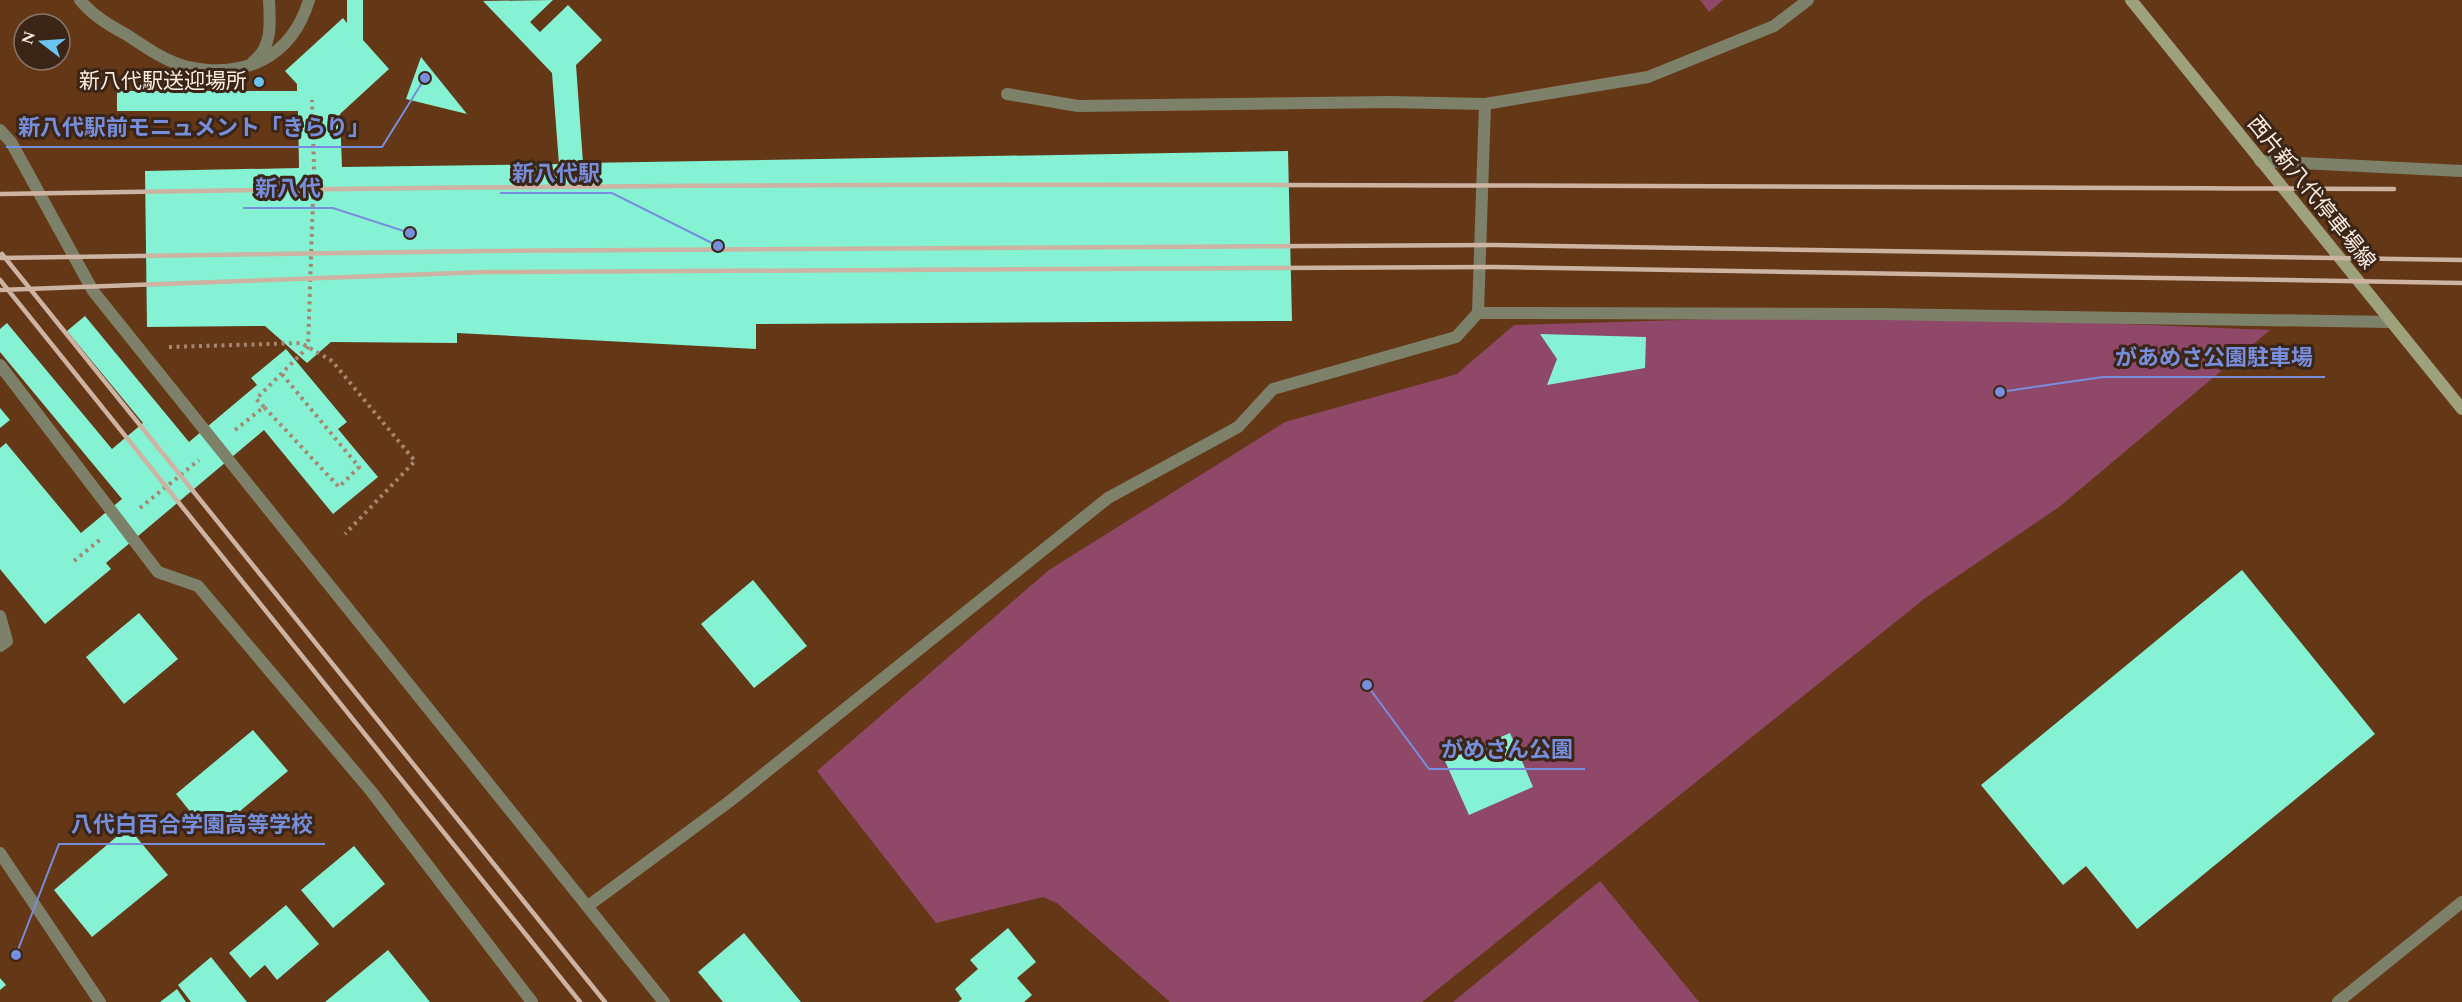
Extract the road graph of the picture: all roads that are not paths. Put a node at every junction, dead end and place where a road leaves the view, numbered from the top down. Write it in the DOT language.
graph roads {
  1 [pos="80,0"];
  2 [pos="269,0"];
  3 [pos="309,0"];
  4 [pos="1808,0"];
  5 [pos="2131,0"];
  6 [pos="240,69"];
  7 [pos="1007,94"];
  8 [pos="1485,104"];
  9 [pos="0,130"];
  10 [pos="2260,161"];
  11 [pos="2462,171"];
  12 [pos="1478,313"];
  13 [pos="2390,322"];
  14 [pos="0,364"];
  15 [pos="2462,409"];
  16 [pos="0,616"];
  17 [pos="0,646"];
  18 [pos="0,853"];
  19 [pos="2462,902"];
  20 [pos="588,906"];
  21 [pos="100,1002"];
  22 [pos="532,1002"];
  23 [pos="664,1002"];
  24 [pos="2338,1002"];
  1 -- 6 [label="street"];
  2 -- 6 [label="street"];
  3 -- 6 [label="street"];
  4 -- 8 [label="street"];
  5 -- 10 [label="main road, 西片新八代停車場線"];
  7 -- 8 [label="street"];
  8 -- 12 [label="street"];
  9 -- 20 [label="street"];
  10 -- 11 [label="street"];
  10 -- 13 [label="main road, 西片新八代停車場線"];
  12 -- 13 [label="street"];
  12 -- 20 [label="street"];
  13 -- 15 [label="main road, 西片新八代停車場線"];
  14 -- 22 [label="street"];
  16 -- 17 [label="street"];
  18 -- 21 [label="street"];
  19 -- 24 [label="street"];
  20 -- 23 [label="street"];
}
